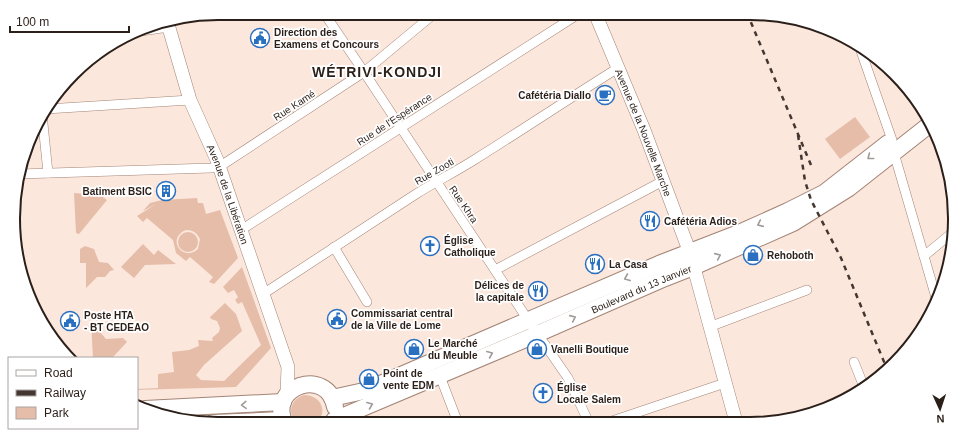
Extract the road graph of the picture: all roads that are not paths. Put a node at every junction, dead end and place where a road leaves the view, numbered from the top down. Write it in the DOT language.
graph roads {
  1 [pos="329,20"];
  2 [pos="427,20"];
  3 [pos="569,20"];
  4 [pos="598,20"];
  5 [pos="169,27"];
  6 [pos="863,56"];
  7 [pos="618,68"];
  8 [pos="364,72"];
  9 [pos="190,100"];
  10 [pos="53,109"];
  11 [pos="921,118"];
  12 [pos="43,126"];
  13 [pos="401,127"];
  14 [pos="926,127"];
  15 [pos="893,147"];
  16 [pos="219,167"];
  17 [pos="48,173"];
  18 [pos="25,174"];
  19 [pos="663,180"];
  20 [pos="436,182"];
  21 [pos="241,230"];
  22 [pos="947,238"];
  23 [pos="334,247"];
  24 [pos="924,256"];
  25 [pos="692,260"];
  26 [pos="495,270"];
  27 [pos="807,290"];
  28 [pos="934,291"];
  29 [pos="263,294"];
  30 [pos="367,302"];
  31 [pos="533,327"];
  32 [pos="709,328"];
  33 [pos="854,362"];
  34 [pos="288,367"];
  35 [pos="440,376"];
  36 [pos="862,382"];
  37 [pos="725,383"];
  38 [pos="307,384"];
  39 [pos="285,398"];
  40 [pos="332,398"];
  41 [pos="160,408"];
  42 [pos="283,417"];
  43 [pos="334,417"];
  44 [pos="345,417"];
  45 [pos="456,417"];
  46 [pos="586,417"];
  47 [pos="624,417"];
  48 [pos="735,417"];
  1 -- 8 [label="street, Rue Khra"];
  2 -- 8 [label="street, Rue Kamé"];
  3 -- 13 [label="street, Rue de l'Espérance"];
  4 -- 7 [label="street, Avenue de la Nouvelle Marche"];
  5 -- 9 [label="street, Avenue de la Libération"];
  6 -- 15 [label="street"];
  7 -- 19 [label="street, Avenue de la Nouvelle Marche"];
  7 -- 20 [label="street, Rue Zooti"];
  8 -- 13 [label="street, Rue Khra"];
  8 -- 16 [label="street, Rue Kamé"];
  9 -- 10 [label="street"];
  9 -- 16 [label="street, Avenue de la Libération"];
  11 -- 15 [label="highway, Boulevard du 13 Janvier"];
  12 -- 17 [label="street"];
  13 -- 20 [label="street, Rue Khra"];
  13 -- 21 [label="street, Rue de l'Espérance"];
  14 -- 15 [label="highway, Boulevard du 13 Janvier"];
  15 -- 24 [label="street"];
  15 -- 25 [label="highway, Boulevard du 13 Janvier"];
  16 -- 17 [label="street"];
  16 -- 21 [label="street, Avenue de la Libération"];
  17 -- 18 [label="street"];
  19 -- 25 [label="street, Avenue de la Nouvelle Marche"];
  19 -- 26 [label="street"];
  20 -- 23 [label="street, Rue Zooti"];
  20 -- 26 [label="street, Rue Khra"];
  21 -- 29 [label="street, Avenue de la Libération"];
  22 -- 24 [label="street"];
  23 -- 29 [label="street, Rue Zooti"];
  23 -- 30 [label="street"];
  24 -- 28 [label="street"];
  25 -- 31 [label="highway, Boulevard du 13 Janvier"];
  25 -- 32 [label="street, Avenue de la Nouvelle Marche"];
  26 -- 31 [label="street, Rue Khra"];
  27 -- 32 [label="street"];
  29 -- 34 [label="street, Avenue de la Libération"];
  35 -- 31 [label="highway, Boulevard du 13 Janvier, one-way"];
  31 -- 40 [label="highway, Boulevard du 13 Janvier"];
  31 -- 46 [label="street, Rue Khra"];
  32 -- 37 [label="street, Avenue de la Nouvelle Marche"];
  33 -- 36 [label="street"];
  34 -- 38 [label="street"];
  34 -- 39 [label="street"];
  44 -- 35 [label="highway, Boulevard du 13 Janvier, one-way"];
  35 -- 45 [label="street"];
  37 -- 47 [label="street"];
  37 -- 48 [label="street, Avenue de la Nouvelle Marche"];
  38 -- 39 [label="highway"];
  38 -- 40 [label="highway"];
  39 -- 41 [label="highway, one-way"];
  39 -- 42 [label="highway"];
  40 -- 43 [label="highway"];
}
